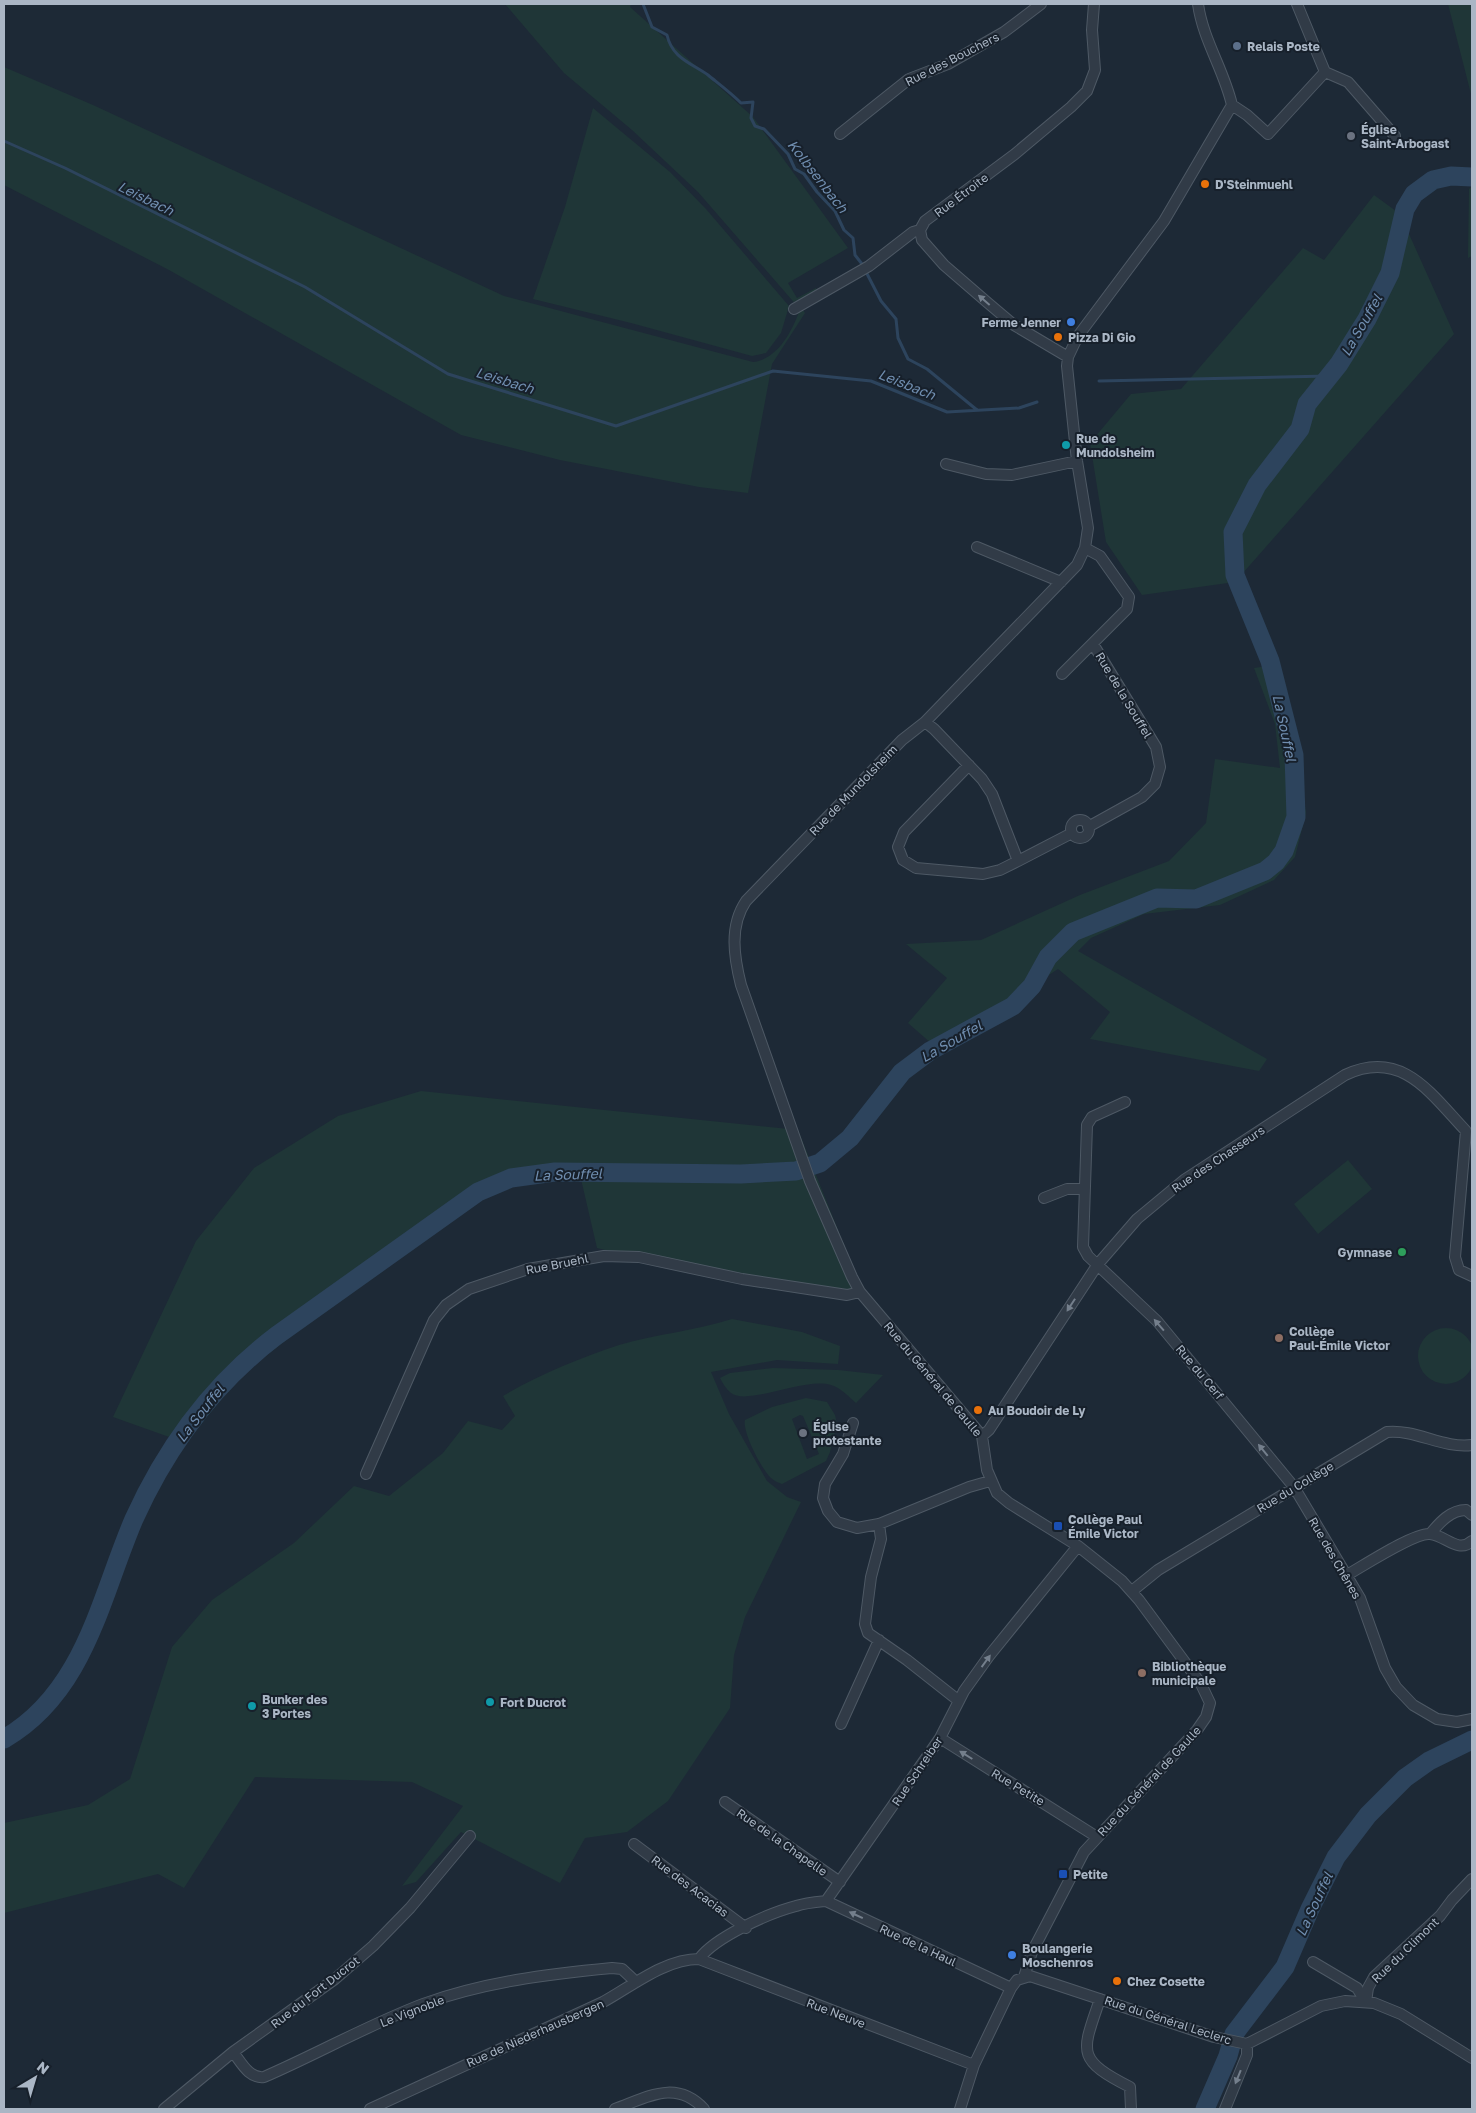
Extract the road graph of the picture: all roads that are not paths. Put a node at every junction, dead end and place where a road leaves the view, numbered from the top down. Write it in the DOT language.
graph roads {
  1 [pos="1041,4"];
  2 [pos="1094,4"];
  3 [pos="1198,4"];
  4 [pos="1297,4"];
  5 [pos="1325,72"];
  6 [pos="1232,105"];
  7 [pos="840,134"];
  8 [pos="1395,136"];
  9 [pos="920,230"];
  10 [pos="794,309"];
  11 [pos="1068,357"];
  12 [pos="1077,461"];
  13 [pos="946,464"];
  14 [pos="977,547"];
  15 [pos="1085,548"];
  16 [pos="1061,582"];
  17 [pos="1093,644"];
  18 [pos="1062,674"];
  19 [pos="925,722"];
  20 [pos="970,765"];
  21 [pos="1018,861"];
  22 [pos="1125,1102"];
  23 [pos="1469,1130"];
  24 [pos="810,1180"];
  25 [pos="1084,1189"];
  26 [pos="1044,1198"];
  27 [pos="1098,1264"];
  28 [pos="1472,1276"];
  29 [pos="860,1292"];
  30 [pos="853,1423"];
  31 [pos="982,1436"];
  32 [pos="1472,1444"];
  33 [pos="366,1474"];
  34 [pos="990,1481"];
  35 [pos="1294,1487"];
  36 [pos="1472,1515"];
  37 [pos="879,1524"];
  38 [pos="1430,1534"];
  39 [pos="1472,1541"];
  40 [pos="1078,1546"];
  41 [pos="1347,1575"];
  42 [pos="1132,1591"];
  43 [pos="879,1640"];
  44 [pos="959,1701"];
  45 [pos="1472,1719"];
  46 [pos="841,1724"];
  47 [pos="940,1738"];
  48 [pos="725,1802"];
  49 [pos="470,1836"];
  50 [pos="1097,1837"];
  51 [pos="634,1844"];
  52 [pos="1472,1879"];
  53 [pos="840,1882"];
  54 [pos="826,1901"];
  55 [pos="746,1928"];
  56 [pos="715,1944"];
  57 [pos="699,1959"];
  58 [pos="1313,1962"];
  59 [pos="716,1966"];
  60 [pos="1024,1977"];
  61 [pos="636,1982"];
  62 [pos="1011,1988"];
  63 [pos="1100,1998"];
  64 [pos="1366,2002"];
  65 [pos="1243,2043"];
  66 [pos="233,2052"];
  67 [pos="1472,2058"];
  68 [pos="974,2065"];
  69 [pos="164,2109"];
  70 [pos="370,2109"];
  71 [pos="616,2109"];
  72 [pos="704,2109"];
  73 [pos="960,2109"];
  74 [pos="1131,2109"];
  75 [pos="1225,2109"];
  1 -- 7 [label="street, Rue des Bouchers"];
  2 -- 9 [label="street, Rue Étroite"];
  3 -- 6 [label="street"];
  4 -- 5 [label="street"];
  5 -- 6 [label="street"];
  5 -- 8 [label="street"];
  6 -- 11 [label="street, Rue de Mundolsheim"];
  9 -- 10 [label="street, Rue Étroite"];
  11 -- 9 [label="street, one-way"];
  11 -- 12 [label="street, Rue de Mundolsheim"];
  12 -- 13 [label="street"];
  12 -- 15 [label="street, Rue de Mundolsheim"];
  14 -- 16 [label="street"];
  15 -- 16 [label="street, Rue de Mundolsheim"];
  15 -- 17 [label="street, Rue de la Souffel"];
  16 -- 19 [label="street, Rue de Mundolsheim"];
  17 -- 18 [label="street, Rue de la Souffel"];
  17 -- 21 [label="street, Rue de la Souffel"];
  19 -- 20 [label="street"];
  19 -- 24 [label="street, Rue de Mundolsheim"];
  20 -- 21 [label="street"];
  20 -- 21 [label="street"];
  22 -- 25 [label="street, Rue du Cerf"];
  23 -- 27 [label="street, Rue des Chasseurs"];
  23 -- 28 [label="street"];
  24 -- 29 [label="street, Rue du Général de Gaulle"];
  25 -- 26 [label="street"];
  25 -- 27 [label="street, Rue du Cerf"];
  27 -- 31 [label="street, Rue des Chasseurs, one-way"];
  35 -- 27 [label="street, Rue du Cerf, one-way"];
  29 -- 31 [label="street, Rue du Général de Gaulle"];
  29 -- 33 [label="street, Rue Bruehl"];
  30 -- 37 [label="street"];
  31 -- 34 [label="street, Rue du Général de Gaulle"];
  32 -- 35 [label="street, Rue du Collège"];
  34 -- 37 [label="street"];
  34 -- 40 [label="street, Rue du Général de Gaulle"];
  35 -- 41 [label="street, Rue des Chênes"];
  35 -- 42 [label="street, Rue du Collège"];
  36 -- 38 [label="street"];
  37 -- 43 [label="street"];
  38 -- 39 [label="street"];
  38 -- 41 [label="street"];
  40 -- 42 [label="street, Rue du Général de Gaulle"];
  44 -- 40 [label="street, Rue Schreiber, one-way"];
  41 -- 45 [label="street, Rue des Chênes"];
  42 -- 50 [label="street, Rue du Général de Gaulle"];
  43 -- 44 [label="street"];
  43 -- 46 [label="street"];
  44 -- 47 [label="street, Rue Schreiber"];
  50 -- 47 [label="street, Rue Petite, one-way"];
  47 -- 53 [label="street, Rue Schreiber"];
  48 -- 53 [label="street, Rue de la Chapelle"];
  49 -- 66 [label="street, Rue du Fort Ducrot"];
  50 -- 60 [label="street, Rue du Général de Gaulle"];
  51 -- 55 [label="street, Rue des Acacias"];
  52 -- 64 [label="street, Rue du Climont"];
  53 -- 54 [label="street, Rue Schreiber"];
  54 -- 55 [label="street"];
  62 -- 54 [label="street, Rue de la Haul, one-way"];
  55 -- 56 [label="street"];
  56 -- 57 [label="street"];
  56 -- 59 [label="street"];
  57 -- 59 [label="street, Rue Neuve"];
  57 -- 61 [label="street, Rue de Niederhausbergen"];
  58 -- 64 [label="street"];
  59 -- 68 [label="street, Rue Neuve"];
  60 -- 62 [label="street"];
  60 -- 63 [label="street, Rue du Général Leclerc"];
  61 -- 66 [label="street, Le Vignoble"];
  61 -- 70 [label="street, Rue de Niederhausbergen"];
  62 -- 68 [label="street"];
  63 -- 65 [label="street, Rue du Général Leclerc"];
  63 -- 74 [label="street"];
  64 -- 65 [label="street, Rue du Général Leclerc"];
  64 -- 67 [label="street, Rue du Général Leclerc"];
  65 -- 75 [label="street, one-way"];
  66 -- 69 [label="street, Rue du Fort Ducrot"];
  68 -- 73 [label="street"];
  71 -- 72 [label="street"];
}
